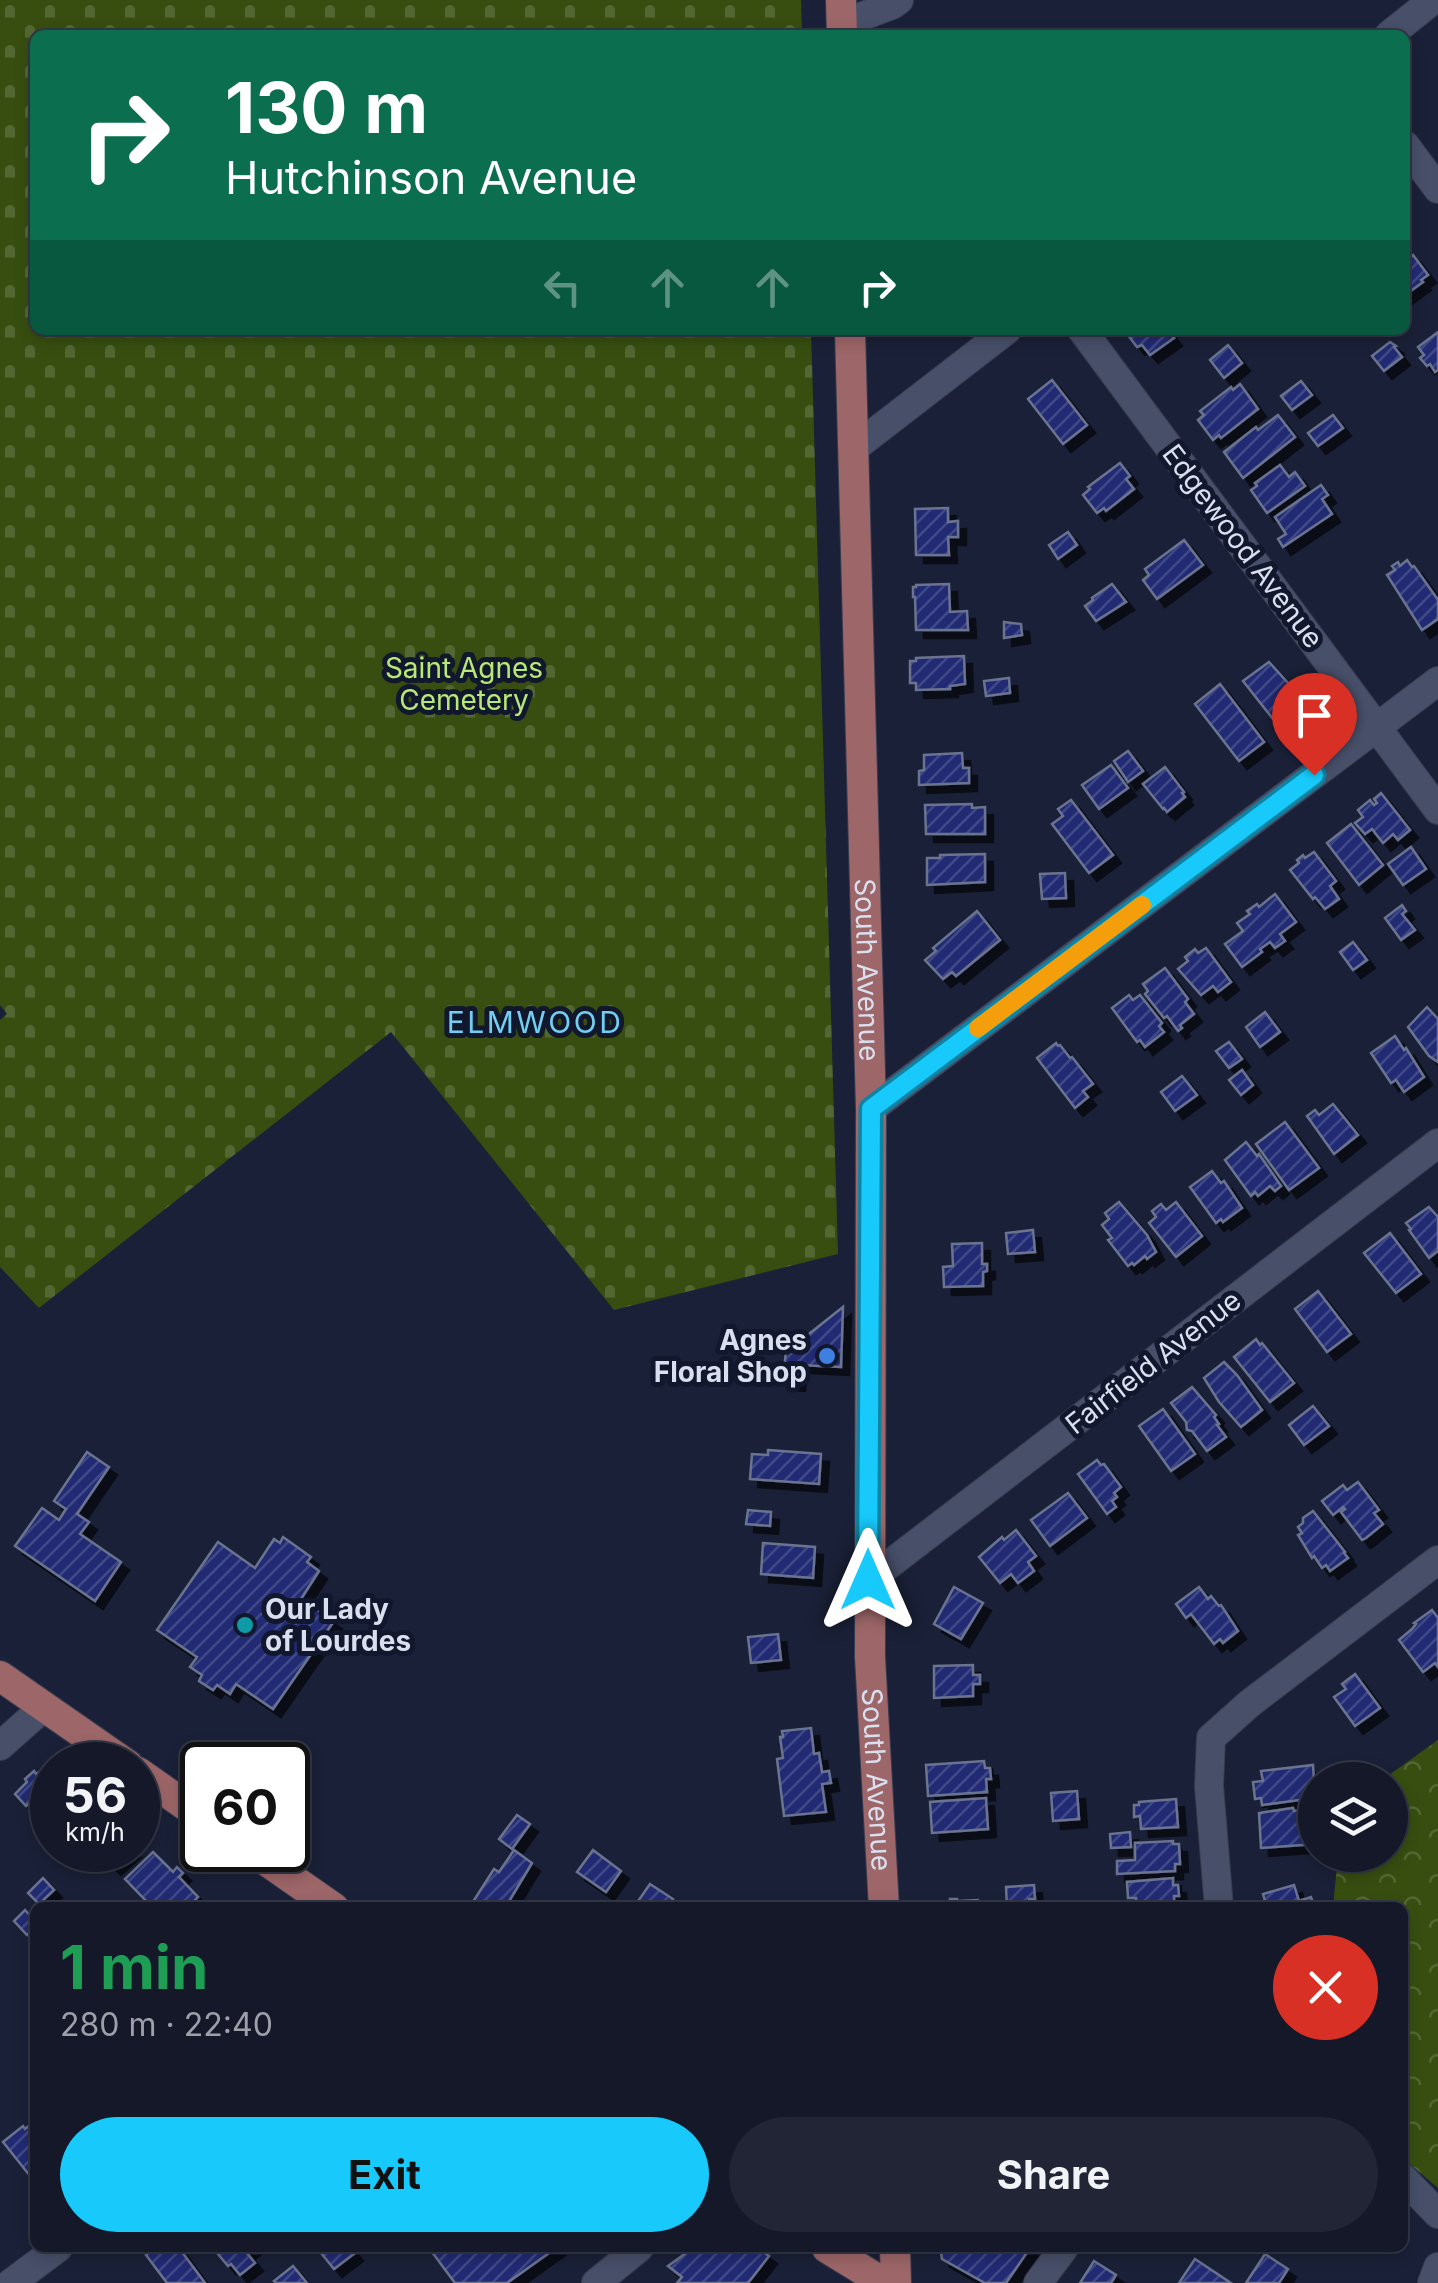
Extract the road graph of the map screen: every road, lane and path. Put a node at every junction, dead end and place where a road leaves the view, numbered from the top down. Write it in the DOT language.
graph roads {
  1 [pos="899,0"];
  2 [pos="1433,0"];
  3 [pos="842,20"];
  4 [pos="1395,30"];
  5 [pos="1410,153"];
  6 [pos="1438,189"];
  7 [pos="850,335"];
  8 [pos="1001,335"];
  9 [pos="1086,335"];
  10 [pos="853,449"];
  11 [pos="1438,681"];
  12 [pos="1378,728"];
  13 [pos="1438,810"];
  14 [pos="871,1109"];
  15 [pos="1438,1143"];
  16 [pos="1438,1560"];
  17 [pos="868,1580"];
  18 [pos="0,1676"];
  19 [pos="44,1707"];
  20 [pos="95,1742"];
  21 [pos="0,1746"];
  22 [pos="282,1872"];
  23 [pos="325,1902"];
  24 [pos="884,1902"];
  25 [pos="1219,1902"];
  26 [pos="1408,2183"];
  27 [pos="1438,2214"];
  28 [pos="53,2252"];
  29 [pos="634,2252"];
  30 [pos="834,2252"];
  31 [pos="895,2252"];
  32 [pos="1061,2252"];
  33 [pos="1438,2268"];
  34 [pos="12,2283"];
  35 [pos="596,2283"];
  36 [pos="884,2283"];
  37 [pos="896,2283"];
  38 [pos="1038,2283"];
  39 [pos="1432,2283"];
  1 -- 3 [label="street"];
  2 -- 4 [label="street"];
  5 -- 6 [label="street"];
  7 -- 10 [label="main road, South Avenue"];
  8 -- 10 [label="street"];
  9 -- 12 [label="street, Edgewood Avenue"];
  10 -- 14 [label="main road, South Avenue"];
  11 -- 12 [label="street"];
  12 -- 13 [label="street, Edgewood Avenue"];
  12 -- 14 [label="street"];
  14 -- 17 [label="main road, South Avenue"];
  15 -- 17 [label="street, Fairfield Avenue"];
  16 -- 25 [label="street"];
  17 -- 24 [label="main road, South Avenue"];
  18 -- 19 [label="main road"];
  19 -- 20 [label="main road"];
  19 -- 21 [label="street"];
  22 -- 23 [label="main road"];
  26 -- 27 [label="street"];
  28 -- 34 [label="street"];
  29 -- 35 [label="street"];
  30 -- 36 [label="main road"];
  31 -- 37 [label="main road"];
  32 -- 38 [label="street"];
  33 -- 39 [label="street"];
}
